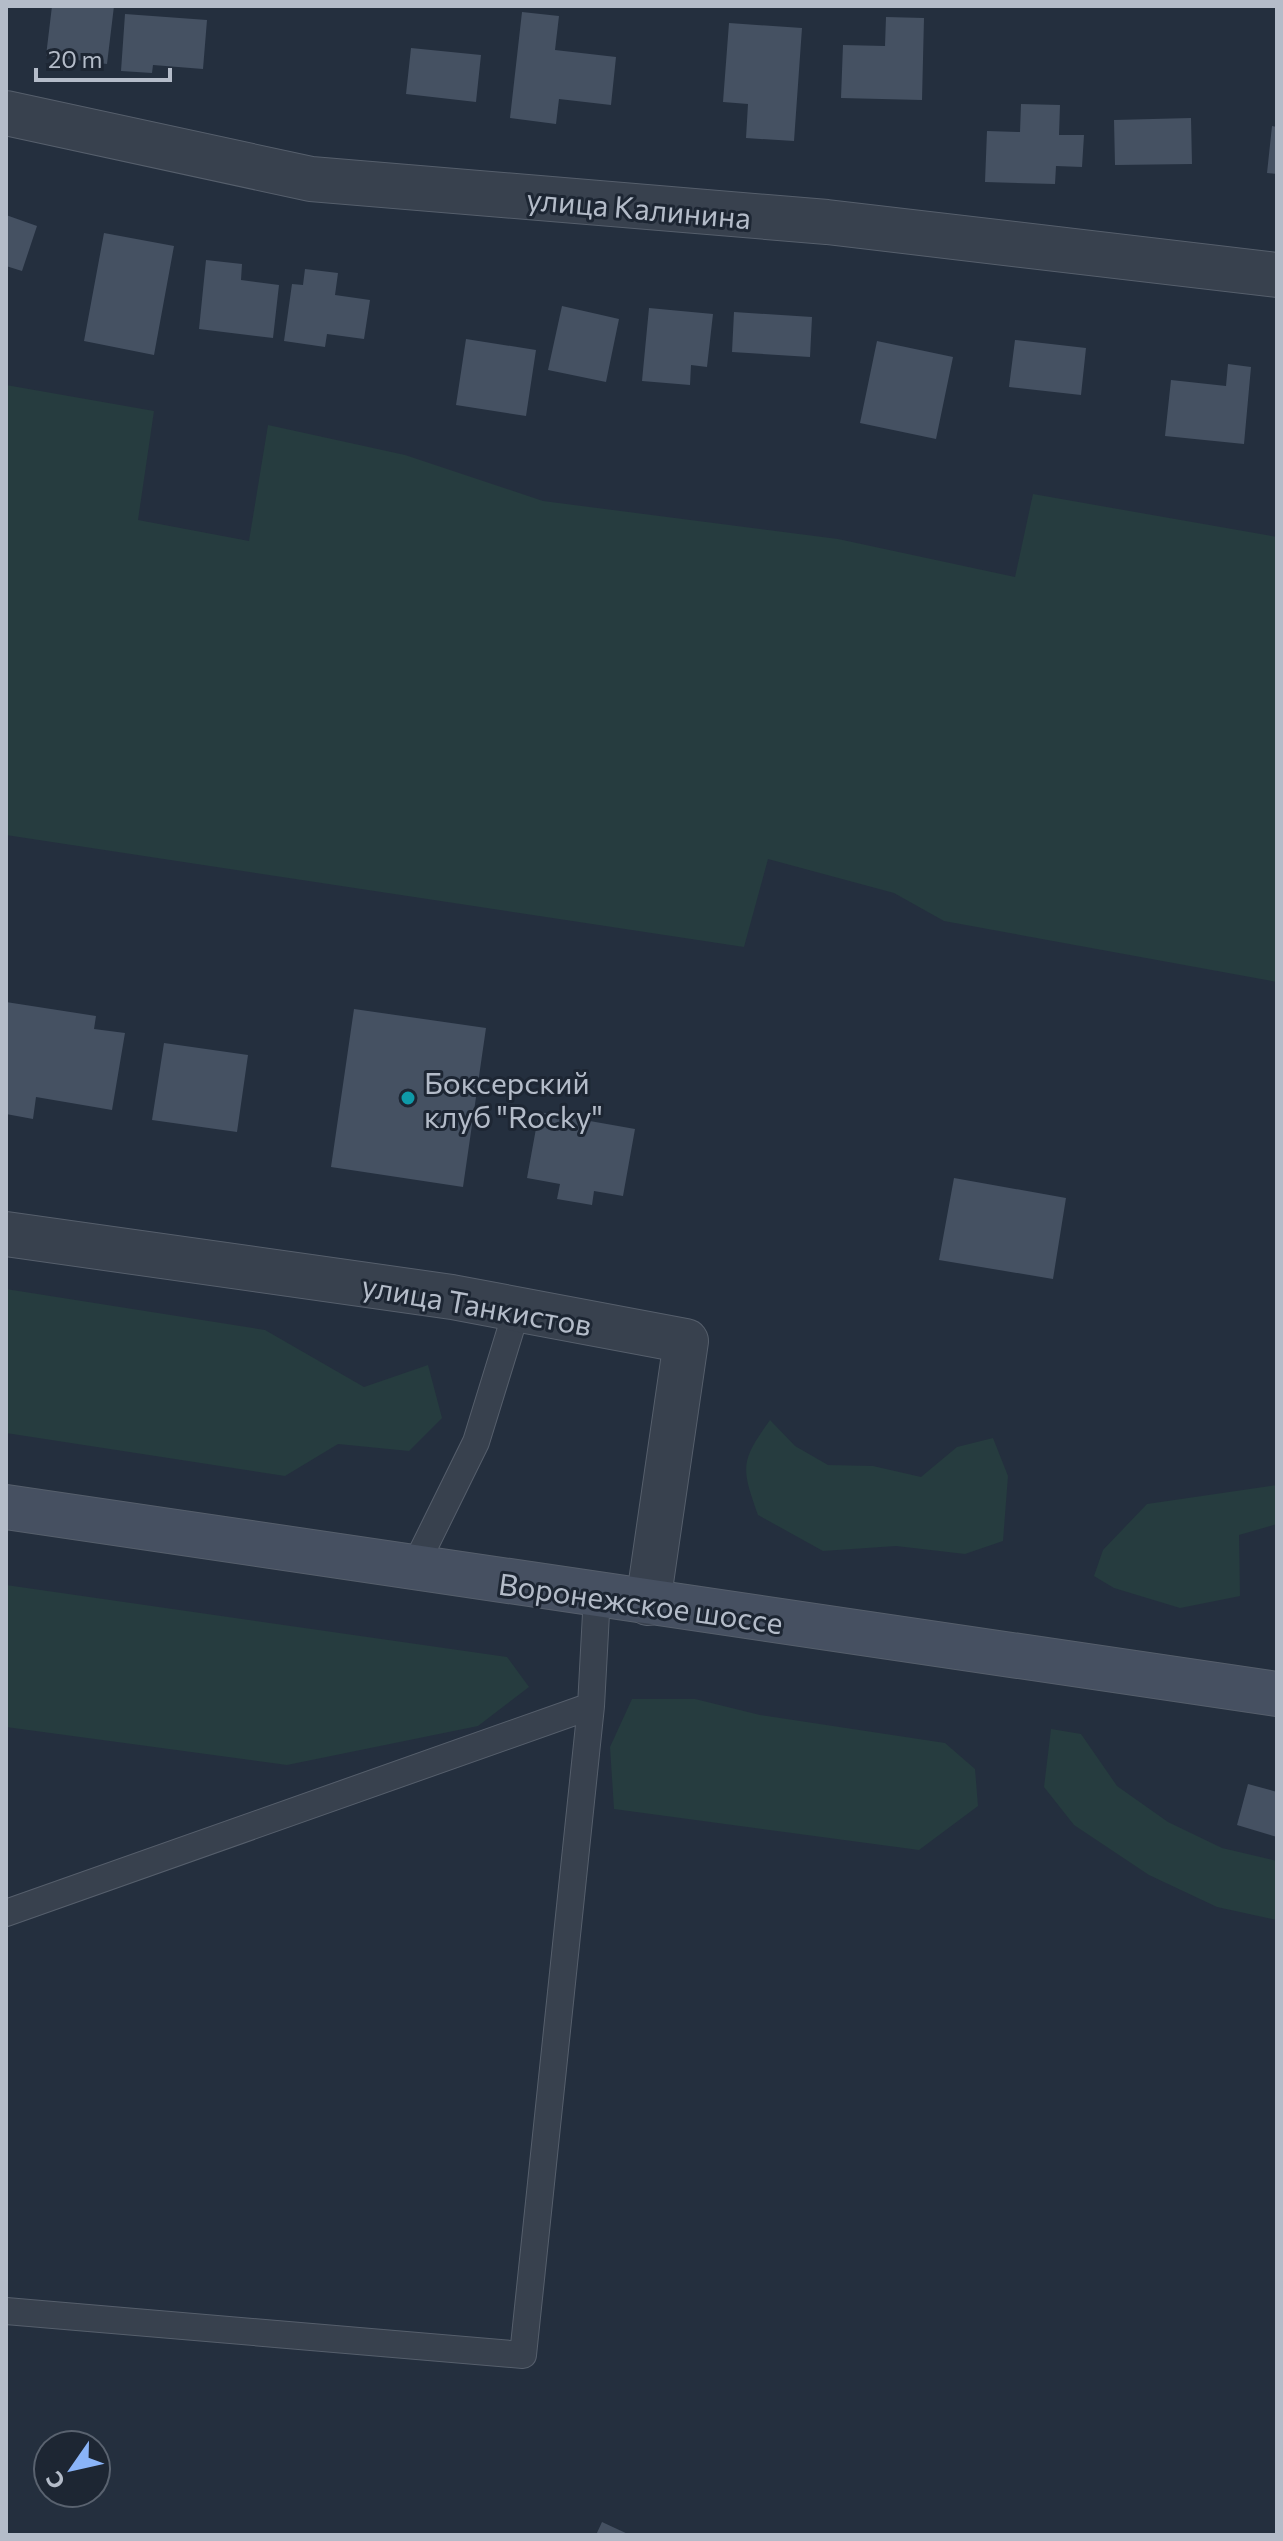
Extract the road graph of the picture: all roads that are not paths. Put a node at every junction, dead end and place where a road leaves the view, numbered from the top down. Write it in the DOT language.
graph roads {
  1 [pos="6,113"];
  2 [pos="1277,275"];
  3 [pos="6,1234"];
  4 [pos="517,1309"];
  5 [pos="6,1507"];
  6 [pos="414,1568"];
  7 [pos="597,1595"];
  8 [pos="648,1603"];
  9 [pos="1277,1694"];
  10 [pos="591,1706"];
  11 [pos="6,1913"];
  12 [pos="6,2311"];
  1 -- 2 [label="street, улица Калинина"];
  3 -- 4 [label="street, улица Танкистов"];
  4 -- 6 [label="lane"];
  4 -- 8 [label="street, улица Танкистов"];
  5 -- 6 [label="main road, Воронежское шоссе"];
  6 -- 7 [label="main road, Воронежское шоссе"];
  7 -- 8 [label="main road, Воронежское шоссе"];
  7 -- 10 [label="lane"];
  8 -- 9 [label="main road, Воронежское шоссе"];
  10 -- 11 [label="lane"];
  10 -- 12 [label="lane"];
}
